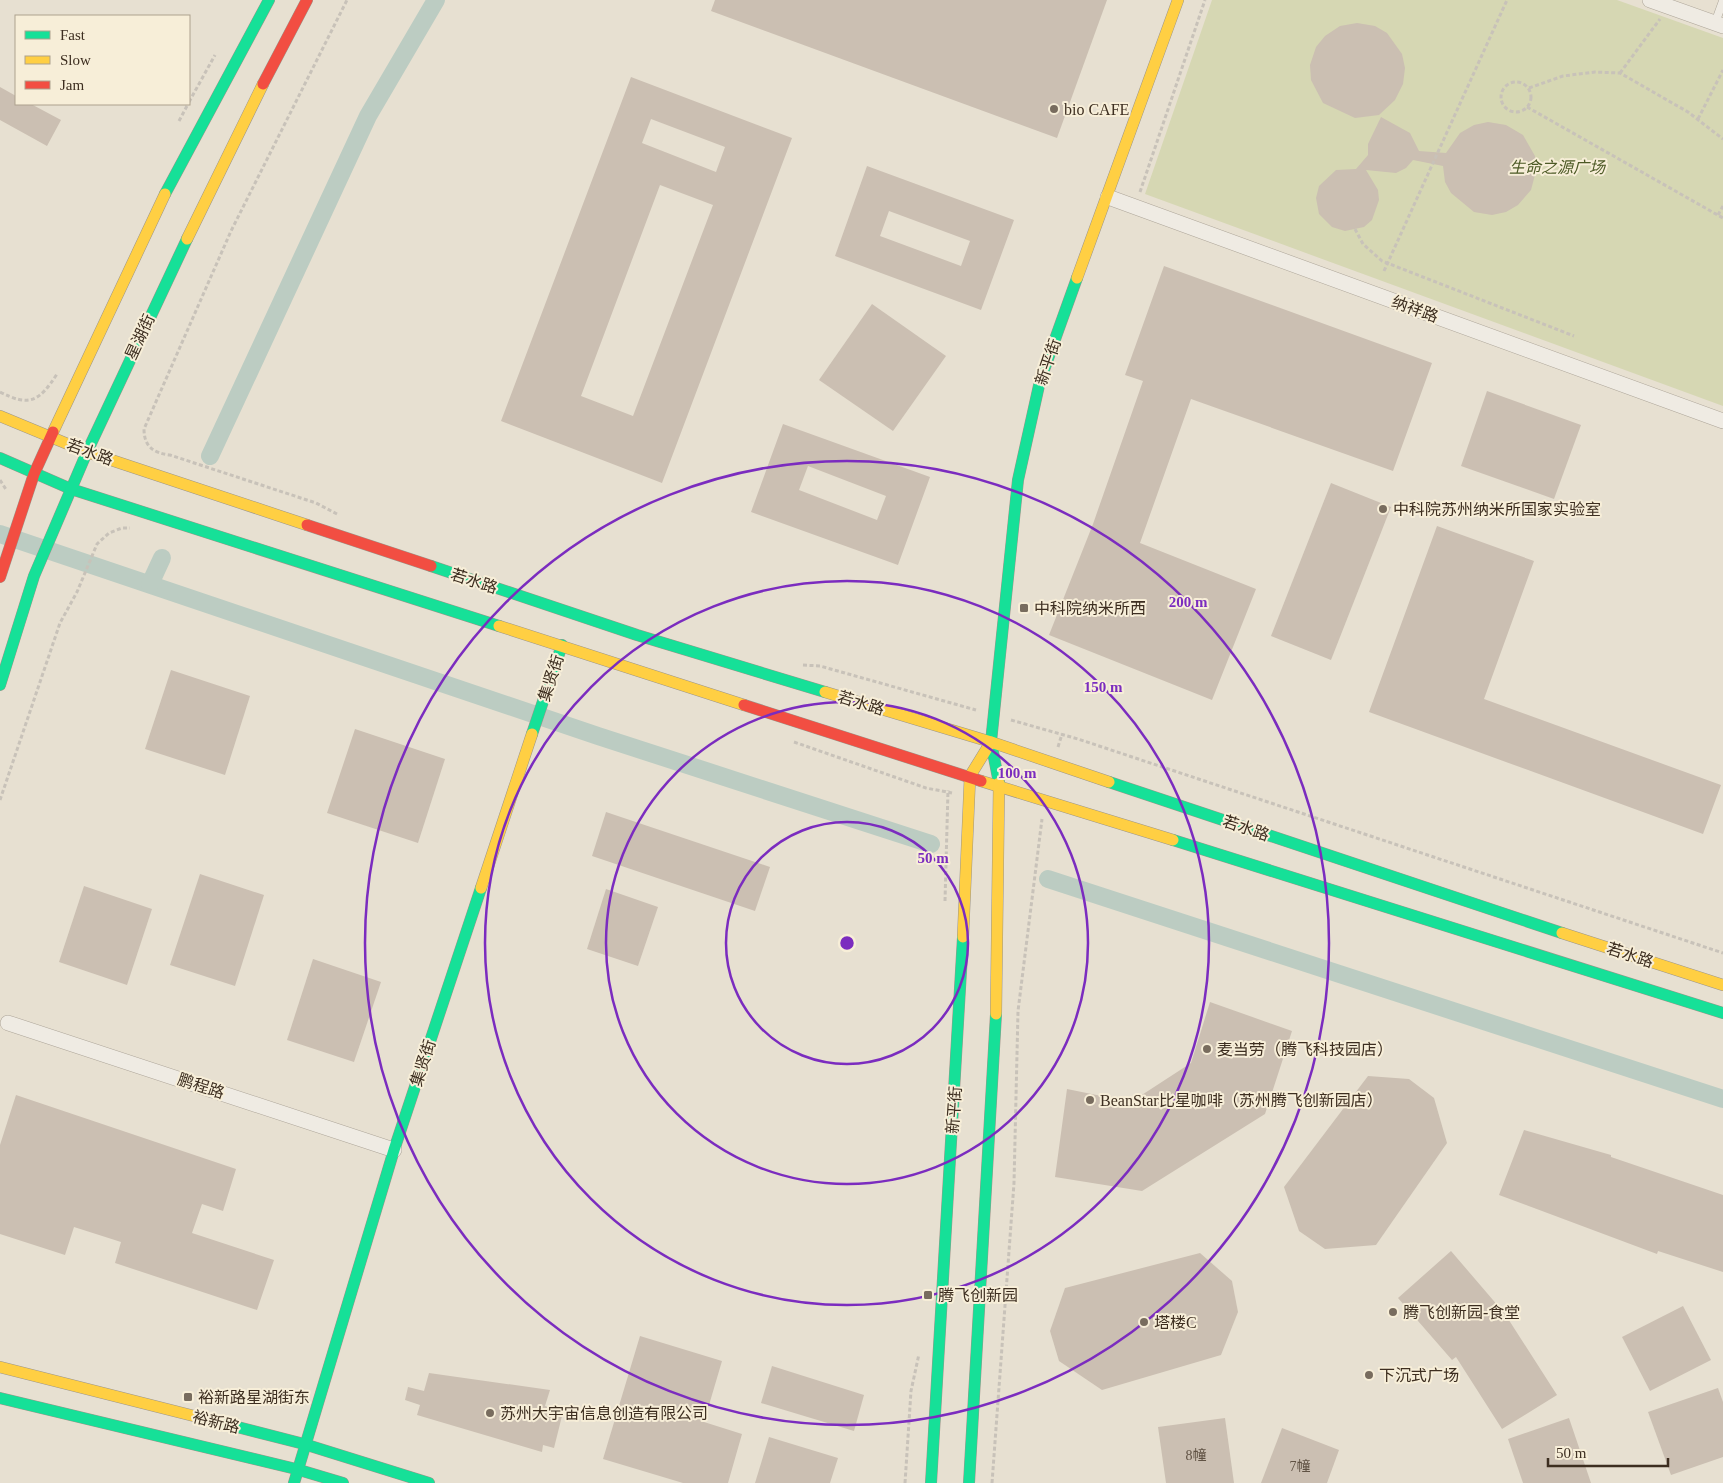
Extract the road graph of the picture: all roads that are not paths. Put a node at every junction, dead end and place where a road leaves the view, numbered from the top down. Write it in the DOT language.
graph roads {
  1 [pos="269,0"];
  2 [pos="307,0"];
  3 [pos="1178,0"];
  4 [pos="1650,0"];
  5 [pos="1723,1"];
  6 [pos="1719,25"];
  7 [pos="1108,197"];
  8 [pos="0,416"];
  9 [pos="1723,422"];
  10 [pos="52,439"];
  11 [pos="87,452"];
  12 [pos="0,458"];
  13 [pos="34,474"];
  14 [pos="71,489"];
  15 [pos="1,575"];
  16 [pos="562,645"];
  17 [pos="0,685"];
  18 [pos="991,742"];
  19 [pos="970,776"];
  20 [pos="1000,787"];
  21 [pos="1723,985"];
  22 [pos="1723,1013"];
  23 [pos="8,1023"];
  24 [pos="394,1150"];
  25 [pos="0,1367"];
  26 [pos="0,1398"];
  27 [pos="304,1444"];
  28 [pos="296,1469"];
  29 [pos="294,1483"];
  30 [pos="343,1483"];
  31 [pos="430,1483"];
  32 [pos="931,1483"];
  33 [pos="969,1483"];
  1 -- 10 [label="main road"];
  2 -- 11 [label="main road, 星湖街"];
  3 -- 7 [label="main road, 新平街"];
  4 -- 6 [label="street"];
  5 -- 6 [label="lane"];
  7 -- 9 [label="street, 纳祥路"];
  7 -- 18 [label="main road, 新平街"];
  8 -- 10 [label="main road, 若水路"];
  10 -- 11 [label="main road, 若水路"];
  10 -- 13 [label="main road"];
  11 -- 14 [label="main road, 星湖街"];
  11 -- 18 [label="main road, 若水路"];
  12 -- 13 [label="main road, 若水路"];
  13 -- 14 [label="main road, 若水路"];
  13 -- 15 [label="main road"];
  14 -- 16 [label="main road, 若水路"];
  14 -- 17 [label="main road, 星湖街"];
  16 -- 19 [label="main road, 若水路"];
  16 -- 24 [label="main road, 集贤街"];
  18 -- 19 [label="main road, 新平街"];
  18 -- 20 [label="main road, 新平街"];
  18 -- 21 [label="main road, 若水路"];
  19 -- 20 [label="main road, 若水路"];
  19 -- 32 [label="main road, 新平街"];
  20 -- 22 [label="main road, 若水路"];
  20 -- 33 [label="main road, 新平街"];
  23 -- 24 [label="street, 鹏程路"];
  24 -- 27 [label="main road, 集贤街"];
  25 -- 27 [label="main road, 裕新路"];
  26 -- 28 [label="main road, 裕新路"];
  27 -- 28 [label="main road, 集贤街"];
  27 -- 31 [label="main road, 裕新路"];
  28 -- 29 [label="main road, 集贤街"];
  28 -- 30 [label="main road, 裕新路"];
}
